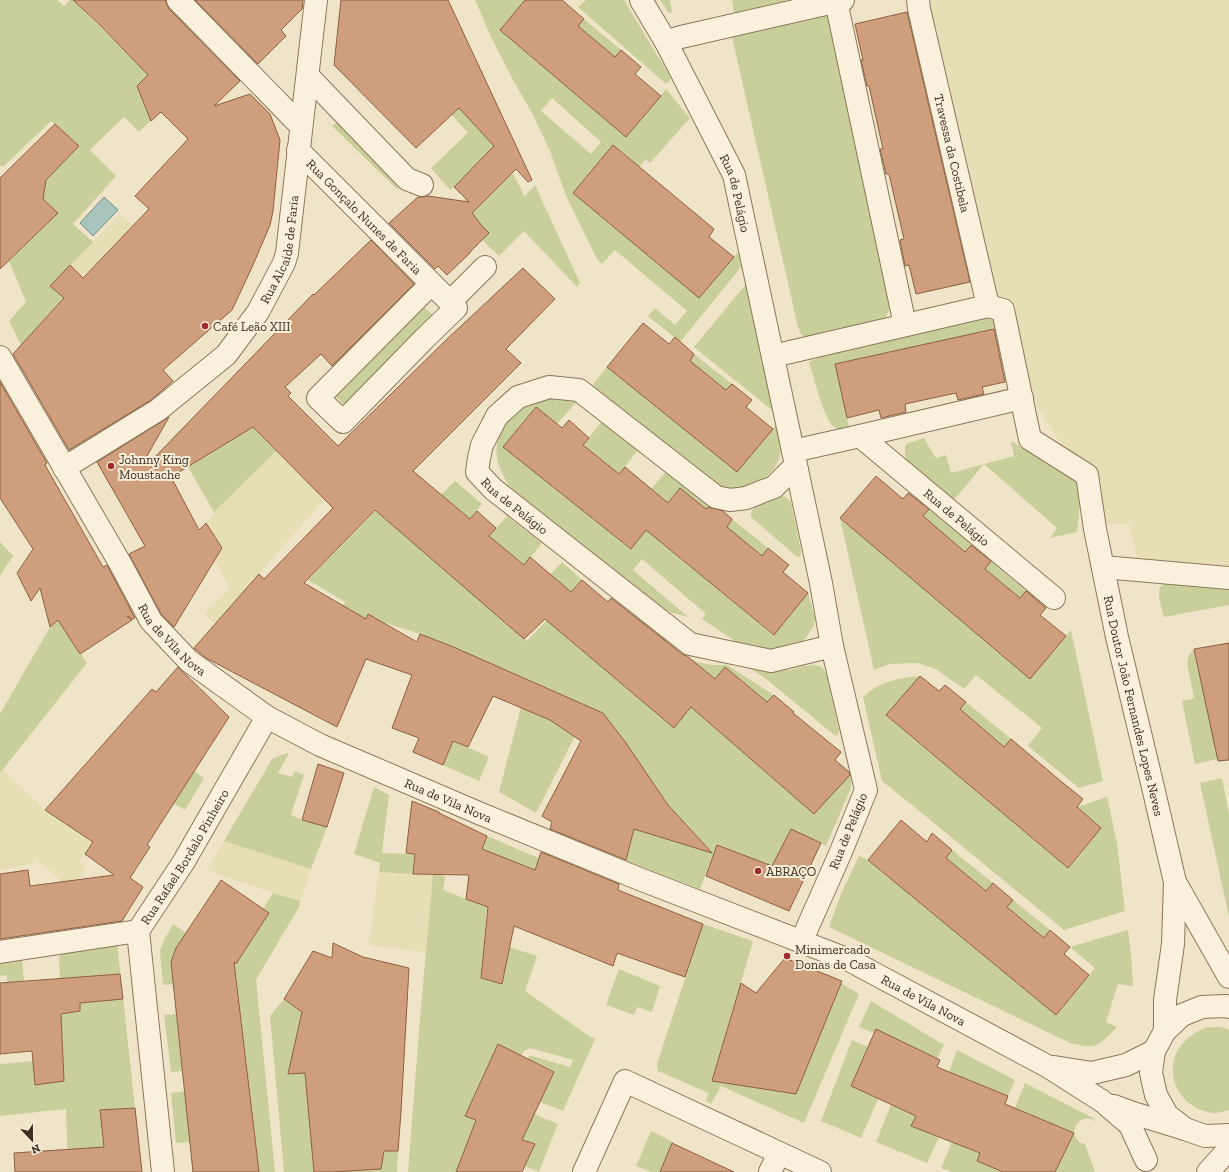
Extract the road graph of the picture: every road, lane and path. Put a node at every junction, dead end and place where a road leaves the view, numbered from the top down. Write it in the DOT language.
graph roads {
  1 [pos="178,0"];
  2 [pos="316,0"];
  3 [pos="641,0"];
  4 [pos="918,0"];
  5 [pos="839,1"];
  6 [pos="666,42"];
  7 [pos="308,76"];
  8 [pos="301,126"];
  9 [pos="298,150"];
  10 [pos="422,185"];
  11 [pos="485,267"];
  12 [pos="431,284"];
  13 [pos="450,302"];
  14 [pos="995,308"];
  15 [pos="905,325"];
  16 [pos="773,356"];
  17 [pos="0,357"];
  18 [pos="1022,398"];
  19 [pos="860,436"];
  20 [pos="795,461"];
  21 [pos="64,468"];
  22 [pos="1095,529"];
  23 [pos="1103,567"];
  24 [pos="1229,578"];
  25 [pos="1054,598"];
  26 [pos="832,646"];
  27 [pos="267,718"];
  28 [pos="1175,882"];
  29 [pos="138,931"];
  30 [pos="801,942"];
  31 [pos="0,952"];
  32 [pos="1229,977"];
  33 [pos="1229,1007"];
  34 [pos="1165,1031"];
  35 [pos="1154,1051"];
  36 [pos="1047,1066"];
  37 [pos="1151,1073"];
  38 [pos="1102,1101"];
  39 [pos="1148,1118"];
  40 [pos="1185,1129"];
  41 [pos="1229,1135"];
  42 [pos="1229,1149"];
  43 [pos="774,1163"];
  44 [pos="1145,1166"];
  45 [pos="164,1172"];
  46 [pos="584,1172"];
  47 [pos="820,1172"];
  48 [pos="1208,1172"];
  1 -- 8 [label="street"];
  2 -- 7 [label="street, Rua Alcaide de Faria"];
  3 -- 6 [label="street, Rua de Pelágio"];
  4 -- 14 [label="street, Travessa da Costibela"];
  5 -- 6 [label="street"];
  5 -- 15 [label="street"];
  6 -- 16 [label="street, Rua de Pelágio"];
  7 -- 8 [label="street, Rua Alcaide de Faria"];
  7 -- 10 [label="street"];
  8 -- 9 [label="street, Rua Alcaide de Faria"];
  9 -- 12 [label="street, Rua Gonçalo Nunes de Faria"];
  9 -- 21 [label="street, Rua Alcaide de Faria"];
  11 -- 13 [label="street"];
  12 -- 13 [label="street, Rua Gonçalo Nunes de Faria"];
  12 -- 13 [label="street, Rua Gonçalo Nunes de Faria"];
  14 -- 15 [label="street"];
  14 -- 18 [label="street, Travessa da Costibela"];
  15 -- 16 [label="street"];
  16 -- 20 [label="street, Rua de Pelágio"];
  17 -- 21 [label="street, Rua de Vila Nova"];
  18 -- 19 [label="street, Rua de Pelágio"];
  18 -- 22 [label="street, Travessa da Costibela"];
  19 -- 20 [label="street, Rua de Pelágio"];
  19 -- 25 [label="street, Rua de Pelágio"];
  20 -- 26 [label="street, Rua de Pelágio"];
  20 -- 26 [label="street, Rua de Pelágio"];
  21 -- 27 [label="street, Rua de Vila Nova"];
  22 -- 23 [label="street, Rua Doutor João Fernandes Lopes Neves"];
  23 -- 24 [label="street"];
  23 -- 28 [label="street, Rua Doutor João Fernandes Lopes Neves"];
  26 -- 30 [label="street, Rua de Pelágio"];
  27 -- 29 [label="street, Rua Rafael Bordalo Pinheiro"];
  27 -- 30 [label="street, Rua de Vila Nova"];
  28 -- 32 [label="street, Rua Doutor João Fernandes Lopes Neves"];
  28 -- 34 [label="street, Rua Doutor João Fernandes Lopes Neves"];
  29 -- 31 [label="street"];
  29 -- 45 [label="street, Rua Rafael Bordalo Pinheiro"];
  30 -- 36 [label="street, Rua de Vila Nova"];
  33 -- 34 [label="street"];
  34 -- 35 [label="street"];
  35 -- 36 [label="street, Rua de Vila Nova"];
  35 -- 37 [label="street"];
  36 -- 38 [label="street, Rua de Vila Nova"];
  37 -- 39 [label="street"];
  37 -- 40 [label="street"];
  38 -- 39 [label="street, Rua de Vila Nova"];
  38 -- 44 [label="street, Rua de Vila Nova"];
  39 -- 40 [label="street, Rua de Vila Nova"];
  39 -- 44 [label="street"];
  40 -- 41 [label="street, Rua de Vila Nova"];
  42 -- 48 [label="street"];
  43 -- 46 [label="street"];
  43 -- 47 [label="street"];
}
